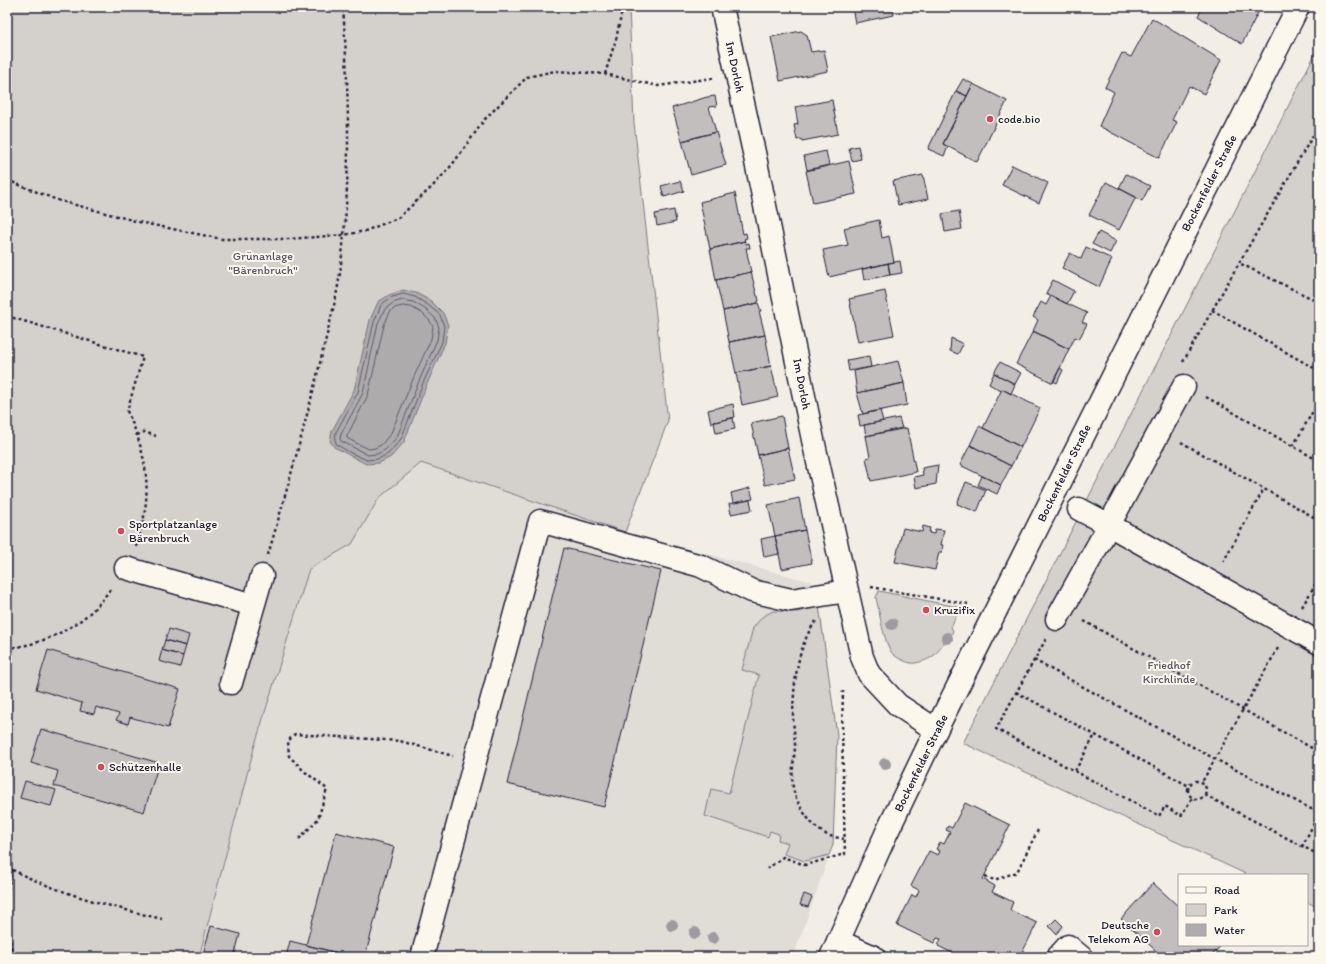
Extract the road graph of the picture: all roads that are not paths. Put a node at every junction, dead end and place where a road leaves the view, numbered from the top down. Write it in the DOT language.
graph roads {
  1 [pos="722,7"];
  2 [pos="1298,7"];
  3 [pos="1184,386"];
  4 [pos="1079,509"];
  5 [pos="1109,525"];
  6 [pos="126,568"];
  7 [pos="262,576"];
  8 [pos="846,591"];
  9 [pos="253,605"];
  10 [pos="1060,614"];
  11 [pos="1319,643"];
  12 [pos="231,683"];
  13 [pos="936,730"];
  14 [pos="835,949"];
  15 [pos="422,957"];
  16 [pos="874,957"];
  1 -- 8 [label="main road, Im Dorloh"];
  2 -- 13 [label="main road, Bockenfelder Straße"];
  3 -- 5 [label="main road"];
  4 -- 5 [label="main road"];
  5 -- 10 [label="main road"];
  5 -- 11 [label="main road"];
  6 -- 9 [label="main road"];
  7 -- 9 [label="main road"];
  8 -- 13 [label="main road, Im Dorloh"];
  8 -- 15 [label="main road"];
  9 -- 12 [label="main road"];
  13 -- 14 [label="main road, Bockenfelder Straße"];
  14 -- 16 [label="main road"];
}
